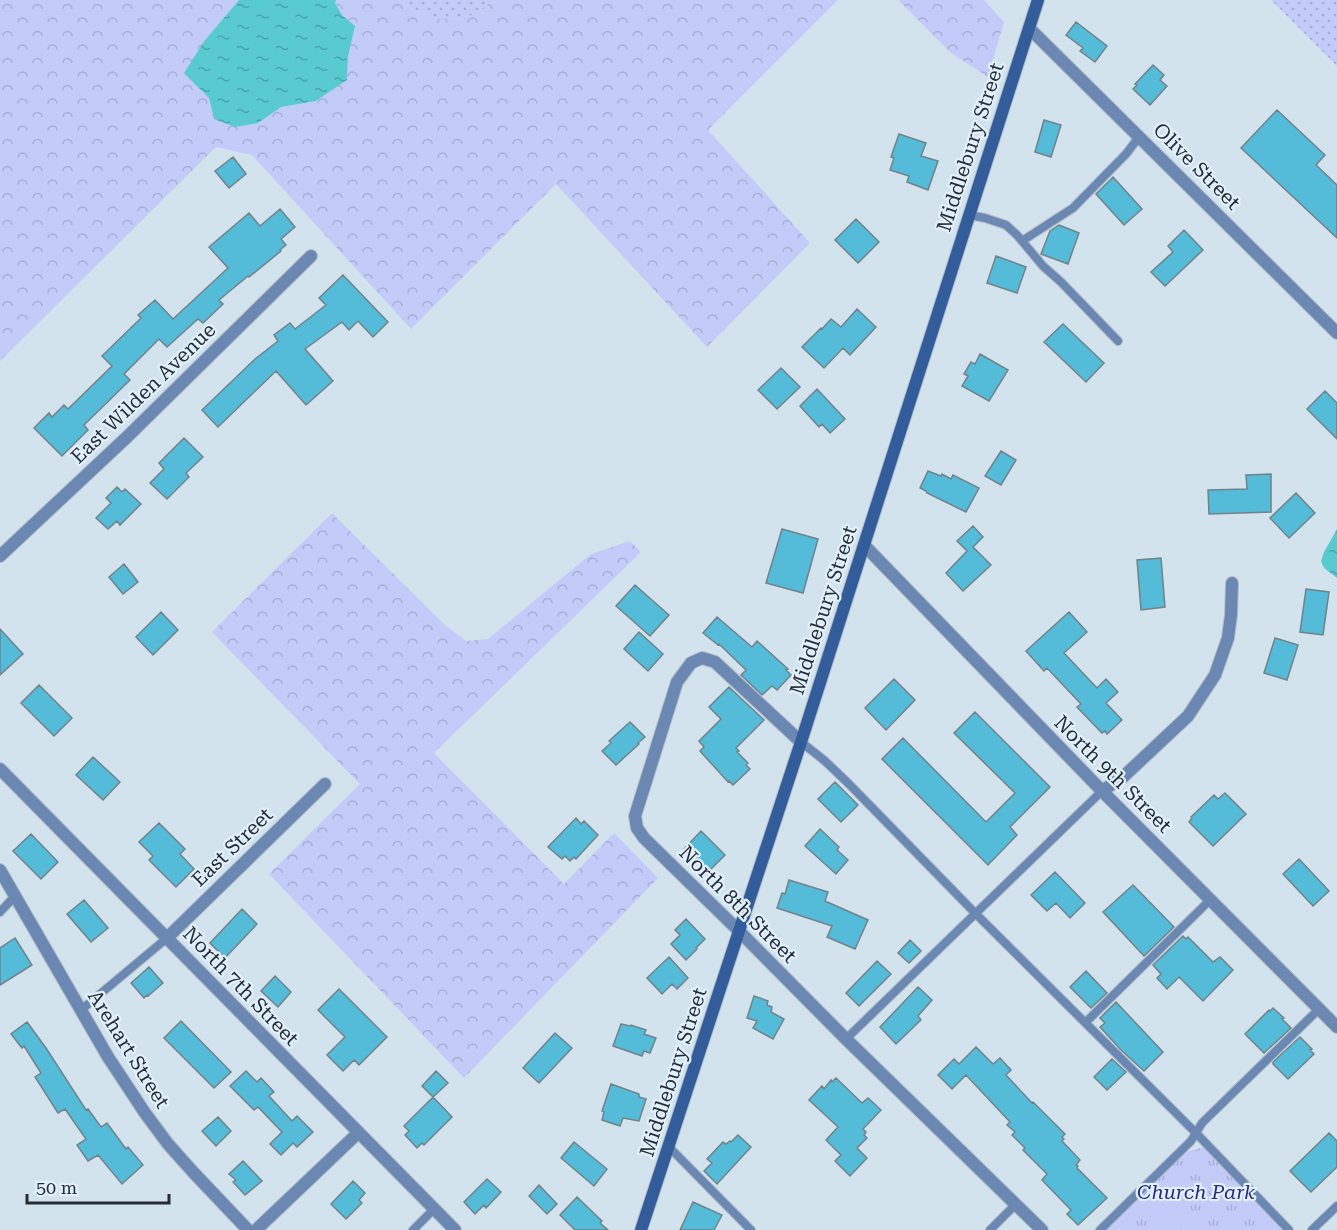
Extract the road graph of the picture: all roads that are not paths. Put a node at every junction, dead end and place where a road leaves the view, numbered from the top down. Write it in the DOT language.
graph roads {
  1 [pos="1038,0"];
  2 [pos="1029,28"];
  3 [pos="1139,137"];
  4 [pos="969,215"];
  5 [pos="1022,242"];
  6 [pos="311,256"];
  7 [pos="1337,333"];
  8 [pos="1118,341"];
  9 [pos="864,545"];
  10 [pos="0,556"];
  11 [pos="1232,583"];
  12 [pos="801,742"];
  13 [pos="0,769"];
  14 [pos="325,784"];
  15 [pos="1102,791"];
  16 [pos="0,870"];
  17 [pos="15,896"];
  18 [pos="1210,900"];
  19 [pos="0,912"];
  20 [pos="976,914"];
  21 [pos="740,932"];
  22 [pos="167,938"];
  23 [pos="1319,1009"];
  24 [pos="81,1010"];
  25 [pos="1086,1023"];
  26 [pos="1337,1027"];
  27 [pos="846,1039"];
  28 [pos="1196,1132"];
  29 [pos="358,1133"];
  30 [pos="669,1147"];
  31 [pos="1016,1204"];
  32 [pos="1337,1206"];
  33 [pos="434,1209"];
  34 [pos="248,1230"];
  35 [pos="256,1230"];
  36 [pos="413,1230"];
  37 [pos="455,1230"];
  38 [pos="641,1230"];
  39 [pos="751,1230"];
  40 [pos="990,1230"];
  41 [pos="1042,1230"];
  42 [pos="1100,1230"];
  43 [pos="1289,1230"];
  44 [pos="1312,1230"];
  1 -- 2 [label="main road, Middlebury Street"];
  2 -- 3 [label="street, Olive Street"];
  2 -- 4 [label="main road, Middlebury Street"];
  3 -- 5 [label="lane"];
  3 -- 7 [label="street, Olive Street"];
  4 -- 5 [label="lane"];
  4 -- 9 [label="main road, Middlebury Street"];
  5 -- 8 [label="lane"];
  6 -- 10 [label="street, East Wilden Avenue"];
  9 -- 12 [label="main road, Middlebury Street"];
  9 -- 15 [label="street, North 9th Street"];
  11 -- 15 [label="street"];
  12 -- 20 [label="lane"];
  12 -- 21 [label="main road, Middlebury Street"];
  12 -- 21 [label="street, North 8th Street"];
  13 -- 22 [label="street, North 7th Street"];
  14 -- 22 [label="street, East Street"];
  15 -- 18 [label="street, North 9th Street"];
  15 -- 20 [label="lane"];
  16 -- 17 [label="street, Arehart Street"];
  17 -- 19 [label="lane"];
  17 -- 24 [label="street, Arehart Street"];
  18 -- 23 [label="street, North 9th Street"];
  18 -- 25 [label="lane"];
  20 -- 25 [label="lane"];
  20 -- 27 [label="lane"];
  21 -- 27 [label="street, North 8th Street"];
  21 -- 30 [label="main road, Middlebury Street"];
  22 -- 24 [label="lane"];
  22 -- 29 [label="street, North 7th Street"];
  23 -- 26 [label="street, North 9th Street"];
  23 -- 28 [label="lane"];
  24 -- 34 [label="street, Arehart Street"];
  25 -- 28 [label="lane"];
  27 -- 31 [label="street, North 8th Street"];
  28 -- 42 [label="lane"];
  28 -- 43 [label="lane"];
  29 -- 33 [label="street, North 7th Street"];
  29 -- 35 [label="street"];
  30 -- 38 [label="main road, Middlebury Street"];
  30 -- 39 [label="lane"];
  31 -- 40 [label="lane"];
  31 -- 41 [label="street, North 8th Street"];
  32 -- 44 [label="lane"];
  33 -- 36 [label="lane"];
  33 -- 37 [label="street, North 7th Street"];
}
